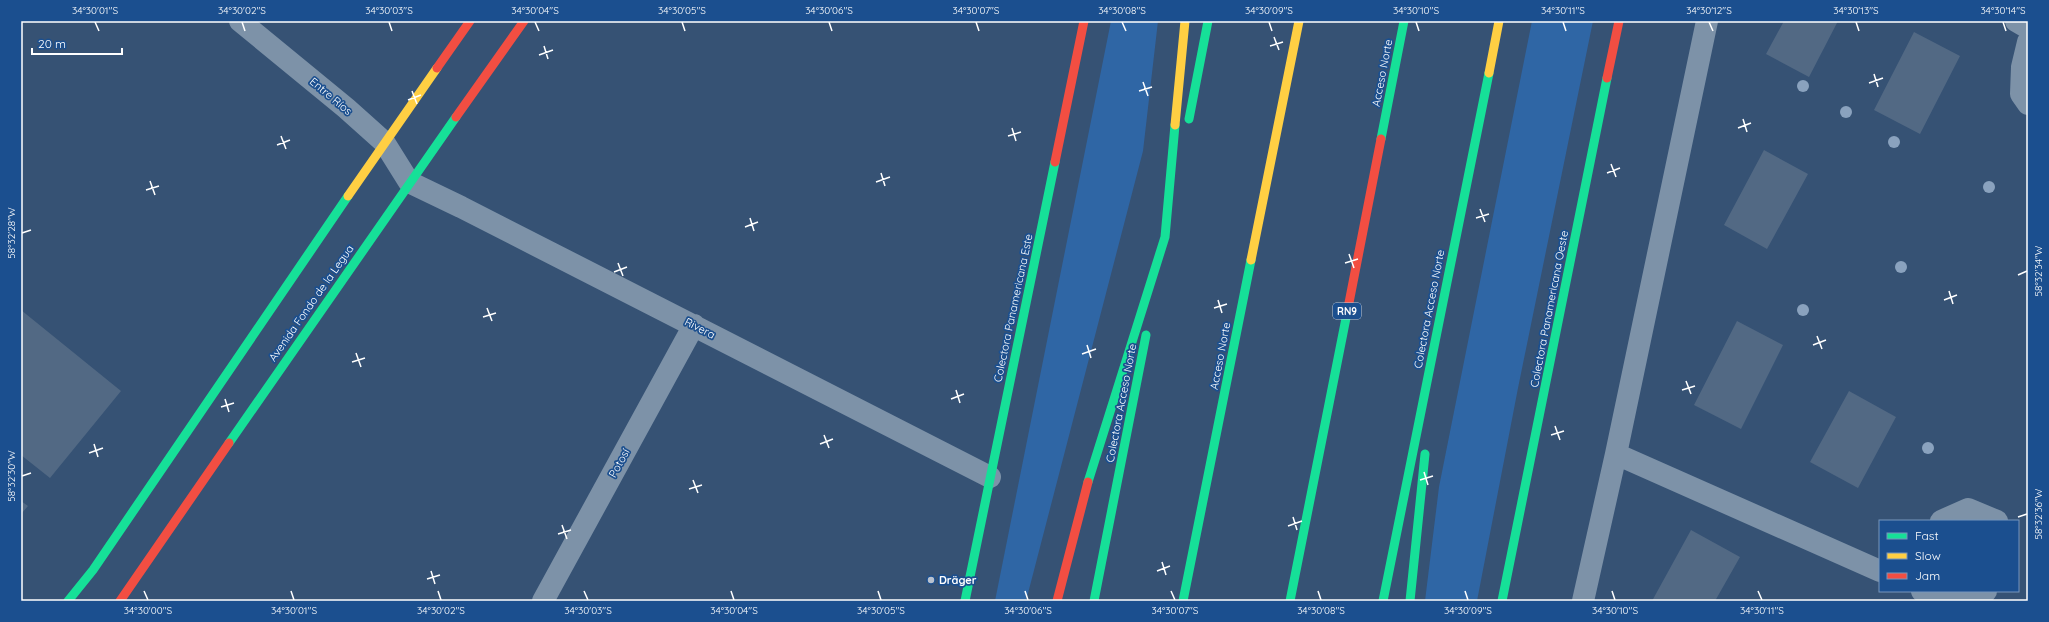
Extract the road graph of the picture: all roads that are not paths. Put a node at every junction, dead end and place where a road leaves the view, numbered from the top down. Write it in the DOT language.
graph roads {
  1 [pos="240,21"];
  2 [pos="470,21"];
  3 [pos="524,21"];
  4 [pos="1084,21"];
  5 [pos="1185,21"];
  6 [pos="1208,21"];
  7 [pos="1299,21"];
  8 [pos="1404,21"];
  9 [pos="1499,21"];
  10 [pos="1619,21"];
  11 [pos="1707,21"];
  12 [pos="2016,21"];
  13 [pos="2028,28"];
  14 [pos="2028,42"];
  15 [pos="2028,104"];
  16 [pos="1187,129"];
  17 [pos="384,142"];
  18 [pos="1182,152"];
  19 [pos="409,182"];
  20 [pos="1166,237"];
  21 [pos="1439,316"];
  22 [pos="694,325"];
  23 [pos="1428,427"];
  24 [pos="1426,443"];
  25 [pos="1616,454"];
  26 [pos="990,477"];
  27 [pos="1943,520"];
  28 [pos="1995,520"];
  29 [pos="1195,544"];
  30 [pos="1879,572"];
  31 [pos="1924,592"];
  32 [pos="1985,592"];
  33 [pos="68,601"];
  34 [pos="120,601"];
  35 [pos="543,601"];
  36 [pos="965,601"];
  37 [pos="1057,601"];
  38 [pos="1094,601"];
  39 [pos="1178,601"];
  40 [pos="1183,601"];
  41 [pos="1290,601"];
  42 [pos="1383,601"];
  43 [pos="1410,601"];
  44 [pos="1502,601"];
  45 [pos="1583,601"];
  1 -- 17 [label="street, Entre Ríos"];
  2 -- 17 [label="main road"];
  3 -- 19 [label="main road, Avenida Fondo de la Legua"];
  4 -- 26 [label="main road, Colectora Panamericana Este"];
  5 -- 20 [label="main road"];
  6 -- 16 [label="main road"];
  7 -- 29 [label="main road, Acceso Norte"];
  8 -- 41 [label="main road, Acceso Norte / RN9"];
  9 -- 21 [label="main road, Colectora Acceso Norte"];
  10 -- 44 [label="main road, Colectora Panamericana Oeste"];
  11 -- 25 [label="street"];
  12 -- 13 [label="street"];
  14 -- 15 [label="street"];
  17 -- 19 [label="street, Entre Ríos"];
  17 -- 33 [label="main road"];
  18 -- 20 [label="main road, Colectora Acceso Norte"];
  19 -- 22 [label="street, Rivera"];
  19 -- 34 [label="main road, Avenida Fondo de la Legua"];
  20 -- 37 [label="main road"];
  20 -- 38 [label="main road, Colectora Acceso Norte"];
  21 -- 23 [label="main road"];
  21 -- 42 [label="main road, Colectora Acceso Norte"];
  22 -- 26 [label="street, Rivera"];
  22 -- 35 [label="street, Potosí"];
  24 -- 43 [label="main road"];
  25 -- 30 [label="street"];
  25 -- 45 [label="street"];
  26 -- 36 [label="main road, Colectora Panamericana Este"];
  27 -- 28 [label="street"];
  29 -- 39 [label="main road"];
  29 -- 40 [label="main road, Acceso Norte"];
  31 -- 32 [label="street"];
}
